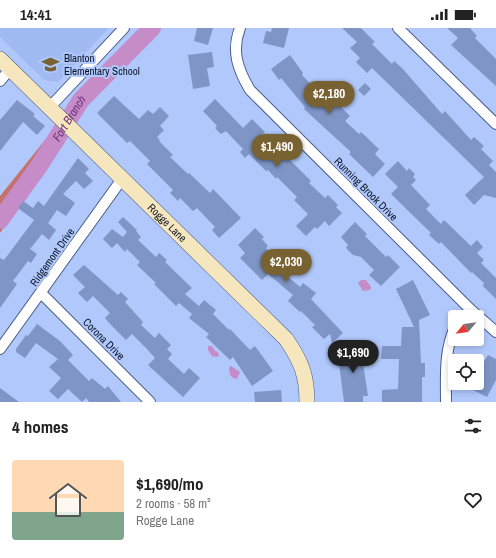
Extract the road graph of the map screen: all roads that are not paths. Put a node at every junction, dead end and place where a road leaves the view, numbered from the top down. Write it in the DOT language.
graph roads {
  1 [pos="124,28"];
  2 [pos="240,28"];
  3 [pos="398,28"];
  4 [pos="5,64"];
  5 [pos="0,81"];
  6 [pos="50,107"];
  7 [pos="496,124"];
  8 [pos="122,179"];
  9 [pos="41,293"];
  10 [pos="470,309"];
  11 [pos="496,332"];
  12 [pos="448,341"];
  13 [pos="0,348"];
  14 [pos="150,402"];
  15 [pos="307,402"];
  16 [pos="446,402"];
  1 -- 6 [label="street"];
  2 -- 10 [label="street, Running Brook Drive"];
  3 -- 7 [label="street"];
  4 -- 5 [label="street"];
  4 -- 6 [label="street, Rogge Lane"];
  6 -- 8 [label="street, Rogge Lane"];
  8 -- 9 [label="street, Ridgemont Drive"];
  8 -- 15 [label="street, Rogge Lane"];
  9 -- 13 [label="street, Ridgemont Drive"];
  9 -- 14 [label="street, Corona Drive"];
  10 -- 11 [label="street, Running Brook Drive"];
  12 -- 16 [label="street"];
}
